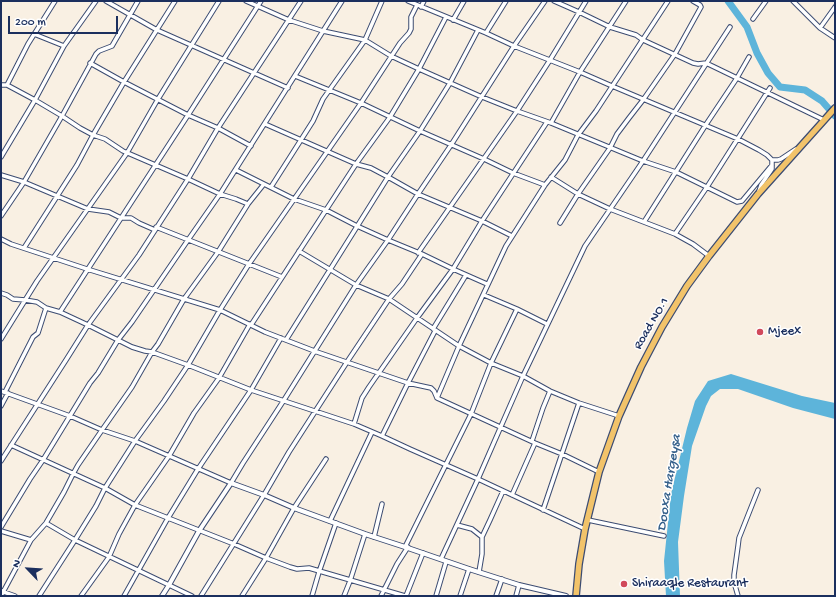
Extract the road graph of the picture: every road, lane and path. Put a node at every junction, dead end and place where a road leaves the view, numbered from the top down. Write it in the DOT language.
graph roads {
  1 [pos="55,1"];
  2 [pos="96,1"];
  3 [pos="106,1"];
  4 [pos="138,1"];
  5 [pos="176,1"];
  6 [pos="219,1"];
  7 [pos="246,1"];
  8 [pos="261,1"];
  9 [pos="301,1"];
  10 [pos="342,1"];
  11 [pos="382,1"];
  12 [pos="408,1"];
  13 [pos="424,1"];
  14 [pos="464,1"];
  15 [pos="506,1"];
  16 [pos="545,1"];
  17 [pos="554,1"];
  18 [pos="586,1"];
  19 [pos="626,1"];
  20 [pos="668,1"];
  21 [pos="693,1"];
  22 [pos="766,1"];
  23 [pos="793,1"];
  24 [pos="258,6"];
  25 [pos="419,6"];
  26 [pos="835,7"];
  27 [pos="579,12"];
  28 [pos="130,14"];
  29 [pos="446,17"];
  30 [pos="753,19"];
  31 [pos="289,20"];
  32 [pos="453,20"];
  33 [pos="610,27"];
  34 [pos="730,27"];
  35 [pos="820,28"];
  36 [pos="157,30"];
  37 [pos="478,30"];
  38 [pos="323,31"];
  39 [pos="486,33"];
  40 [pos="34,34"];
  41 [pos="835,38"];
  42 [pos="365,40"];
  43 [pos="643,40"];
  44 [pos="192,45"];
  45 [pos="64,46"];
  46 [pos="514,46"];
  47 [pos="675,54"];
  48 [pos="391,56"];
  49 [pos="749,57"];
  50 [pos="224,59"];
  51 [pos="550,60"];
  52 [pos="90,63"];
  53 [pos="706,63"];
  54 [pos="419,70"];
  55 [pos="580,72"];
  56 [pos="254,73"];
  57 [pos="295,76"];
  58 [pos="737,78"];
  59 [pos="124,82"];
  60 [pos="450,83"];
  61 [pos="1,85"];
  62 [pos="7,85"];
  63 [pos="612,86"];
  64 [pos="288,88"];
  65 [pos="770,88"];
  66 [pos="330,90"];
  67 [pos="767,93"];
  68 [pos="482,97"];
  69 [pos="158,99"];
  70 [pos="35,100"];
  71 [pos="643,100"];
  72 [pos="361,103"];
  73 [pos="835,108"];
  74 [pos="517,111"];
  75 [pos="674,113"];
  76 [pos="188,115"];
  77 [pos="62,116"];
  78 [pos="390,117"];
  79 [pos="824,120"];
  80 [pos="549,122"];
  81 [pos="265,124"];
  82 [pos="705,126"];
  83 [pos="218,128"];
  84 [pos="420,131"];
  85 [pos="93,135"];
  86 [pos="578,135"];
  87 [pos="738,139"];
  88 [pos="301,140"];
  89 [pos="451,145"];
  90 [pos="251,146"];
  91 [pos="800,146"];
  92 [pos="610,148"];
  93 [pos="326,151"];
  94 [pos="127,153"];
  95 [pos="1,157"];
  96 [pos="484,159"];
  97 [pos="772,160"];
  98 [pos="643,161"];
  99 [pos="155,164"];
  100 [pos="356,164"];
  101 [pos="772,165"];
  102 [pos="236,170"];
  103 [pos="676,172"];
  104 [pos="513,173"];
  105 [pos="1,175"];
  106 [pos="388,177"];
  107 [pos="551,177"];
  108 [pos="188,179"];
  109 [pos="24,182"];
  110 [pos="264,184"];
  111 [pos="545,185"];
  112 [pos="271,187"];
  113 [pos="707,187"];
  114 [pos="220,194"];
  115 [pos="418,194"];
  116 [pos="578,194"];
  117 [pos="758,194"];
  118 [pos="57,195"];
  119 [pos="294,198"];
  120 [pos="248,204"];
  121 [pos="450,207"];
  122 [pos="88,209"];
  123 [pos="610,209"];
  124 [pos="326,210"];
  125 [pos="1,216"];
  126 [pos="121,218"];
  127 [pos="482,221"];
  128 [pos="644,222"];
  129 [pos="560,223"];
  130 [pos="357,226"];
  131 [pos="155,229"];
  132 [pos="675,234"];
  133 [pos="512,236"];
  134 [pos="1,239"];
  135 [pos="188,240"];
  136 [pos="388,240"];
  137 [pos="24,248"];
  138 [pos="299,251"];
  139 [pos="218,252"];
  140 [pos="420,254"];
  141 [pos="709,256"];
  142 [pos="54,258"];
  143 [pos="249,264"];
  144 [pos="87,269"];
  145 [pos="330,270"];
  146 [pos="453,270"];
  147 [pos="466,275"];
  148 [pos="282,277"];
  149 [pos="121,280"];
  150 [pos="488,284"];
  151 [pos="356,285"];
  152 [pos="153,290"];
  153 [pos="1,294"];
  154 [pos="484,295"];
  155 [pos="184,299"];
  156 [pos="389,299"];
  157 [pos="26,300"];
  158 [pos="46,308"];
  159 [pos="517,309"];
  160 [pos="220,310"];
  161 [pos="60,312"];
  162 [pos="417,318"];
  163 [pos="547,324"];
  164 [pos="88,325"];
  165 [pos="251,325"];
  166 [pos="434,330"];
  167 [pos="282,338"];
  168 [pos="1,339"];
  169 [pos="118,340"];
  170 [pos="286,340"];
  171 [pos="460,346"];
  172 [pos="314,351"];
  173 [pos="152,352"];
  174 [pos="347,362"];
  175 [pos="492,363"];
  176 [pos="188,365"];
  177 [pos="379,373"];
  178 [pos="523,376"];
  179 [pos="219,378"];
  180 [pos="408,383"];
  181 [pos="251,390"];
  182 [pos="550,391"];
  183 [pos="5,392"];
  184 [pos="437,398"];
  185 [pos="284,400"];
  186 [pos="38,404"];
  187 [pos="579,404"];
  188 [pos="1,406"];
  189 [pos="316,412"];
  190 [pos="470,414"];
  191 [pos="70,416"];
  192 [pos="619,416"];
  193 [pos="354,424"];
  194 [pos="501,427"];
  195 [pos="102,430"];
  196 [pos="372,432"];
  197 [pos="382,436"];
  198 [pos="135,441"];
  199 [pos="533,442"];
  200 [pos="11,445"];
  201 [pos="562,454"];
  202 [pos="169,456"];
  203 [pos="326,459"];
  204 [pos="43,460"];
  205 [pos="1,461"];
  206 [pos="445,465"];
  207 [pos="198,469"];
  208 [pos="599,472"];
  209 [pos="73,474"];
  210 [pos="478,479"];
  211 [pos="231,483"];
  212 [pos="106,488"];
  213 [pos="758,490"];
  214 [pos="503,491"];
  215 [pos="264,495"];
  216 [pos="512,495"];
  217 [pos="382,504"];
  218 [pos="135,505"];
  219 [pos="294,508"];
  220 [pos="543,510"];
  221 [pos="168,518"];
  222 [pos="588,520"];
  223 [pos="330,521"];
  224 [pos="46,523"];
  225 [pos="336,523"];
  226 [pos="456,525"];
  227 [pos="1,527"];
  228 [pos="585,529"];
  229 [pos="1,531"];
  230 [pos="199,531"];
  231 [pos="365,534"];
  232 [pos="664,536"];
  233 [pos="374,537"];
  234 [pos="482,537"];
  235 [pos="31,540"];
  236 [pos="75,540"];
  237 [pos="234,544"];
  238 [pos="406,547"];
  239 [pos="424,553"];
  240 [pos="109,557"];
  241 [pos="266,558"];
  242 [pos="441,559"];
  243 [pos="446,562"];
  244 [pos="469,570"];
  245 [pos="139,571"];
  246 [pos="319,572"];
  247 [pos="479,572"];
  248 [pos="502,579"];
  249 [pos="350,581"];
  250 [pos="169,585"];
  251 [pos="519,585"];
  252 [pos="384,590"];
  253 [pos="2,593"];
  254 [pos="15,596"];
  255 [pos="39,596"];
  256 [pos="81,596"];
  257 [pos="124,596"];
  258 [pos="162,596"];
  259 [pos="192,596"];
  260 [pos="201,596"];
  261 [pos="242,596"];
  262 [pos="312,596"];
  263 [pos="344,596"];
  264 [pos="381,596"];
  265 [pos="406,596"];
  266 [pos="436,596"];
  267 [pos="460,596"];
  268 [pos="496,596"];
  269 [pos="516,596"];
  270 [pos="566,596"];
  271 [pos="576,596"];
  272 [pos="738,596"];
  1 -- 40 [label="street"];
  2 -- 45 [label="street"];
  3 -- 28 [label="street"];
  4 -- 28 [label="street"];
  5 -- 36 [label="street"];
  6 -- 44 [label="street"];
  7 -- 24 [label="street"];
  8 -- 24 [label="street"];
  9 -- 31 [label="street"];
  10 -- 38 [label="street"];
  11 -- 42 [label="street"];
  12 -- 25 [label="street"];
  13 -- 25 [label="street"];
  14 -- 32 [label="street"];
  15 -- 39 [label="street"];
  16 -- 46 [label="street"];
  17 -- 27 [label="street"];
  18 -- 27 [label="street"];
  19 -- 33 [label="street"];
  20 -- 43 [label="street"];
  21 -- 47 [label="street"];
  22 -- 30 [label="street"];
  23 -- 35 [label="street"];
  24 -- 31 [label="street"];
  24 -- 50 [label="street"];
  25 -- 29 [label="street"];
  25 -- 48 [label="street"];
  26 -- 35 [label="street"];
  27 -- 33 [label="street"];
  27 -- 51 [label="street"];
  28 -- 36 [label="street"];
  28 -- 52 [label="street"];
  29 -- 32 [label="street"];
  29 -- 54 [label="street"];
  31 -- 38 [label="street"];
  31 -- 56 [label="street"];
  32 -- 37 [label="street"];
  33 -- 43 [label="street"];
  33 -- 55 [label="street"];
  34 -- 53 [label="street"];
  35 -- 41 [label="street"];
  36 -- 44 [label="street"];
  36 -- 59 [label="street"];
  37 -- 39 [label="street"];
  37 -- 60 [label="street"];
  38 -- 42 [label="street"];
  38 -- 57 [label="street"];
  39 -- 46 [label="street"];
  40 -- 45 [label="street"];
  40 -- 62 [label="street"];
  42 -- 48 [label="street"];
  42 -- 66 [label="street"];
  43 -- 47 [label="street"];
  43 -- 63 [label="street"];
  44 -- 50 [label="street"];
  44 -- 69 [label="street"];
  45 -- 70 [label="street"];
  46 -- 51 [label="street"];
  46 -- 68 [label="street"];
  47 -- 53 [label="street"];
  47 -- 71 [label="street"];
  48 -- 54 [label="street"];
  48 -- 72 [label="street"];
  49 -- 58 [label="street"];
  50 -- 56 [label="street"];
  50 -- 76 [label="street"];
  51 -- 55 [label="street"];
  51 -- 74 [label="street"];
  52 -- 59 [label="street"];
  52 -- 77 [label="street"];
  53 -- 58 [label="street"];
  53 -- 75 [label="street"];
  54 -- 60 [label="street"];
  54 -- 78 [label="street"];
  55 -- 63 [label="street"];
  55 -- 80 [label="street"];
  56 -- 64 [label="street"];
  56 -- 83 [label="street"];
  57 -- 64 [label="street"];
  57 -- 66 [label="street"];
  58 -- 67 [label="street"];
  58 -- 82 [label="street"];
  59 -- 69 [label="street"];
  59 -- 85 [label="street"];
  60 -- 68 [label="street"];
  60 -- 84 [label="street"];
  61 -- 62 [label="street"];
  62 -- 70 [label="street"];
  63 -- 71 [label="street"];
  63 -- 86 [label="street"];
  64 -- 81 [label="street"];
  65 -- 67 [label="street"];
  66 -- 72 [label="street"];
  66 -- 88 [label="street"];
  67 -- 79 [label="street"];
  67 -- 87 [label="street"];
  68 -- 74 [label="street"];
  68 -- 89 [label="street"];
  69 -- 76 [label="street"];
  69 -- 94 [label="street"];
  70 -- 77 [label="street"];
  70 -- 95 [label="street"];
  71 -- 75 [label="street"];
  71 -- 92 [label="street"];
  72 -- 78 [label="street"];
  72 -- 93 [label="street"];
  73 -- 79 [label="highway, Road NO.1"];
  74 -- 80 [label="street"];
  74 -- 96 [label="street"];
  75 -- 82 [label="street"];
  75 -- 98 [label="street"];
  76 -- 83 [label="street"];
  76 -- 99 [label="street"];
  77 -- 85 [label="street"];
  77 -- 109 [label="street"];
  78 -- 84 [label="street"];
  78 -- 100 [label="street"];
  79 -- 91 [label="highway, Road NO.1"];
  80 -- 86 [label="street"];
  80 -- 104 [label="street"];
  81 -- 88 [label="street"];
  81 -- 90 [label="street"];
  82 -- 87 [label="street"];
  82 -- 103 [label="street"];
  83 -- 90 [label="street"];
  83 -- 108 [label="street"];
  84 -- 89 [label="street"];
  84 -- 106 [label="street"];
  85 -- 94 [label="street"];
  85 -- 118 [label="street"];
  86 -- 92 [label="street"];
  86 -- 107 [label="street"];
  87 -- 97 [label="street"];
  87 -- 113 [label="street"];
  88 -- 93 [label="street"];
  88 -- 112 [label="street"];
  89 -- 96 [label="street"];
  89 -- 115 [label="street"];
  90 -- 102 [label="street"];
  91 -- 97 [label="street"];
  91 -- 117 [label="highway, Road NO.1"];
  92 -- 98 [label="street"];
  92 -- 116 [label="street"];
  93 -- 100 [label="street"];
  93 -- 119 [label="street"];
  94 -- 99 [label="street"];
  94 -- 122 [label="street"];
  96 -- 104 [label="street"];
  96 -- 121 [label="street"];
  97 -- 101 [label="street"];
  98 -- 103 [label="street"];
  98 -- 123 [label="street"];
  99 -- 108 [label="street"];
  99 -- 126 [label="street"];
  100 -- 106 [label="street"];
  100 -- 124 [label="street"];
  101 -- 113 [label="street"];
  101 -- 117 [label="street"];
  102 -- 110 [label="street"];
  102 -- 114 [label="street"];
  103 -- 113 [label="street"];
  103 -- 128 [label="street"];
  104 -- 111 [label="street"];
  104 -- 127 [label="street"];
  105 -- 109 [label="street"];
  106 -- 115 [label="street"];
  106 -- 130 [label="street"];
  107 -- 111 [label="street"];
  107 -- 116 [label="street"];
  108 -- 114 [label="street"];
  108 -- 131 [label="street"];
  109 -- 118 [label="street"];
  109 -- 125 [label="street"];
  110 -- 112 [label="street"];
  110 -- 120 [label="street"];
  111 -- 133 [label="street"];
  112 -- 119 [label="street"];
  113 -- 132 [label="street"];
  114 -- 120 [label="street"];
  114 -- 135 [label="street"];
  115 -- 121 [label="street"];
  115 -- 136 [label="street"];
  116 -- 123 [label="street"];
  116 -- 129 [label="street"];
  117 -- 141 [label="highway, Road NO.1"];
  118 -- 122 [label="street"];
  118 -- 137 [label="street"];
  119 -- 124 [label="street"];
  119 -- 143 [label="street"];
  120 -- 139 [label="street"];
  121 -- 127 [label="street"];
  121 -- 140 [label="street"];
  122 -- 126 [label="street"];
  122 -- 142 [label="street"];
  123 -- 128 [label="street"];
  123 -- 163 [label="street"];
  124 -- 130 [label="street"];
  124 -- 138 [label="street"];
  126 -- 131 [label="street"];
  126 -- 144 [label="street"];
  127 -- 133 [label="street"];
  127 -- 146 [label="street"];
  128 -- 132 [label="street"];
  130 -- 136 [label="street"];
  130 -- 145 [label="street"];
  131 -- 135 [label="street"];
  131 -- 149 [label="street"];
  132 -- 141 [label="street"];
  133 -- 150 [label="street"];
  134 -- 137 [label="street"];
  135 -- 139 [label="street"];
  135 -- 152 [label="street"];
  136 -- 140 [label="street"];
  136 -- 151 [label="street"];
  137 -- 142 [label="street"];
  138 -- 145 [label="street"];
  138 -- 148 [label="street"];
  139 -- 143 [label="street"];
  139 -- 155 [label="street"];
  140 -- 146 [label="street"];
  140 -- 156 [label="street"];
  141 -- 192 [label="highway, Road NO.1"];
  142 -- 144 [label="street"];
  142 -- 157 [label="street"];
  143 -- 148 [label="street"];
  143 -- 160 [label="street"];
  144 -- 149 [label="street"];
  144 -- 161 [label="street"];
  145 -- 151 [label="street"];
  145 -- 170 [label="street"];
  146 -- 147 [label="street"];
  146 -- 162 [label="street"];
  147 -- 150 [label="street"];
  147 -- 166 [label="street"];
  148 -- 165 [label="street"];
  149 -- 152 [label="street"];
  149 -- 164 [label="street"];
  150 -- 154 [label="street"];
  151 -- 156 [label="street"];
  151 -- 172 [label="street"];
  152 -- 155 [label="street"];
  152 -- 169 [label="street"];
  153 -- 157 [label="street"];
  154 -- 159 [label="street"];
  154 -- 171 [label="street"];
  155 -- 160 [label="street"];
  155 -- 173 [label="street"];
  156 -- 162 [label="street"];
  156 -- 174 [label="street"];
  157 -- 158 [label="street"];
  157 -- 168 [label="street"];
  158 -- 161 [label="street"];
  158 -- 183 [label="street"];
  159 -- 163 [label="street"];
  159 -- 175 [label="street"];
  160 -- 165 [label="street"];
  160 -- 176 [label="street"];
  161 -- 164 [label="street"];
  162 -- 166 [label="street"];
  162 -- 177 [label="street"];
  163 -- 178 [label="street"];
  164 -- 169 [label="street"];
  164 -- 186 [label="street"];
  165 -- 167 [label="street"];
  165 -- 179 [label="street"];
  166 -- 171 [label="street"];
  166 -- 180 [label="street"];
  167 -- 170 [label="street"];
  167 -- 181 [label="street"];
  169 -- 173 [label="street"];
  169 -- 191 [label="street"];
  170 -- 172 [label="street"];
  171 -- 175 [label="street"];
  171 -- 184 [label="street"];
  172 -- 174 [label="street"];
  172 -- 185 [label="street"];
  173 -- 176 [label="street"];
  173 -- 195 [label="street"];
  174 -- 177 [label="street"];
  174 -- 189 [label="street"];
  175 -- 178 [label="street"];
  175 -- 190 [label="street"];
  176 -- 179 [label="street"];
  176 -- 198 [label="street"];
  177 -- 180 [label="street"];
  177 -- 193 [label="street"];
  178 -- 182 [label="street"];
  178 -- 194 [label="street"];
  179 -- 181 [label="street"];
  179 -- 202 [label="street"];
  180 -- 184 [label="street"];
  180 -- 197 [label="street"];
  181 -- 185 [label="street"];
  181 -- 207 [label="street"];
  182 -- 187 [label="street"];
  182 -- 199 [label="street"];
  183 -- 186 [label="street"];
  183 -- 188 [label="street"];
  184 -- 190 [label="street"];
  185 -- 189 [label="street"];
  185 -- 211 [label="street"];
  186 -- 191 [label="street"];
  186 -- 200 [label="street"];
  187 -- 192 [label="street"];
  187 -- 201 [label="street"];
  189 -- 193 [label="street"];
  189 -- 215 [label="street"];
  190 -- 194 [label="street"];
  190 -- 206 [label="street"];
  191 -- 195 [label="street"];
  191 -- 204 [label="street"];
  192 -- 208 [label="highway, Road NO.1"];
  193 -- 196 [label="street"];
  194 -- 199 [label="street"];
  194 -- 210 [label="street"];
  195 -- 198 [label="street"];
  195 -- 209 [label="street"];
  196 -- 197 [label="street"];
  196 -- 223 [label="street"];
  197 -- 206 [label="street"];
  198 -- 202 [label="street"];
  198 -- 212 [label="street"];
  199 -- 201 [label="street"];
  199 -- 216 [label="street"];
  200 -- 204 [label="street"];
  200 -- 205 [label="street"];
  201 -- 208 [label="street"];
  201 -- 220 [label="street"];
  202 -- 207 [label="street"];
  202 -- 218 [label="street"];
  203 -- 219 [label="street"];
  204 -- 209 [label="street"];
  204 -- 227 [label="street"];
  206 -- 210 [label="street"];
  206 -- 238 [label="street"];
  207 -- 211 [label="street"];
  207 -- 221 [label="street"];
  208 -- 222 [label="highway, Road NO.1"];
  209 -- 212 [label="street"];
  209 -- 224 [label="street"];
  210 -- 214 [label="street"];
  210 -- 226 [label="street"];
  211 -- 215 [label="street"];
  211 -- 230 [label="street"];
  212 -- 218 [label="street"];
  212 -- 236 [label="street"];
  213 -- 272 [label="street"];
  214 -- 216 [label="street"];
  214 -- 234 [label="street"];
  215 -- 219 [label="street"];
  215 -- 237 [label="street"];
  216 -- 220 [label="street"];
  217 -- 233 [label="street"];
  218 -- 221 [label="street"];
  218 -- 240 [label="street"];
  219 -- 223 [label="street"];
  219 -- 241 [label="street"];
  220 -- 228 [label="street"];
  221 -- 230 [label="street"];
  221 -- 245 [label="street"];
  222 -- 228 [label="highway, Road NO.1"];
  222 -- 232 [label="street"];
  223 -- 225 [label="street"];
  224 -- 235 [label="street"];
  224 -- 236 [label="street"];
  225 -- 231 [label="street"];
  225 -- 246 [label="street"];
  226 -- 234 [label="street"];
  226 -- 242 [label="street"];
  228 -- 271 [label="highway, Road NO.1"];
  229 -- 235 [label="street"];
  230 -- 237 [label="street"];
  230 -- 250 [label="street"];
  231 -- 233 [label="street"];
  231 -- 249 [label="street"];
  233 -- 238 [label="street"];
  234 -- 247 [label="street"];
  235 -- 253 [label="street"];
  236 -- 240 [label="street"];
  236 -- 255 [label="street"];
  237 -- 241 [label="street"];
  237 -- 260 [label="street"];
  238 -- 239 [label="street"];
  238 -- 252 [label="street"];
  239 -- 242 [label="street"];
  239 -- 265 [label="street"];
  240 -- 245 [label="street"];
  240 -- 256 [label="street"];
  241 -- 246 [label="street"];
  241 -- 261 [label="street"];
  242 -- 243 [label="street"];
  243 -- 244 [label="street"];
  243 -- 266 [label="street"];
  244 -- 247 [label="street"];
  244 -- 267 [label="street"];
  245 -- 250 [label="street"];
  245 -- 257 [label="street"];
  246 -- 249 [label="street"];
  246 -- 262 [label="street"];
  247 -- 248 [label="street"];
  248 -- 251 [label="street"];
  248 -- 268 [label="street"];
  249 -- 252 [label="street"];
  249 -- 263 [label="street"];
  250 -- 258 [label="street"];
  250 -- 259 [label="street"];
  251 -- 269 [label="street"];
  251 -- 270 [label="street"];
  252 -- 264 [label="street"];
  252 -- 265 [label="street"];
  253 -- 254 [label="street"];
}
